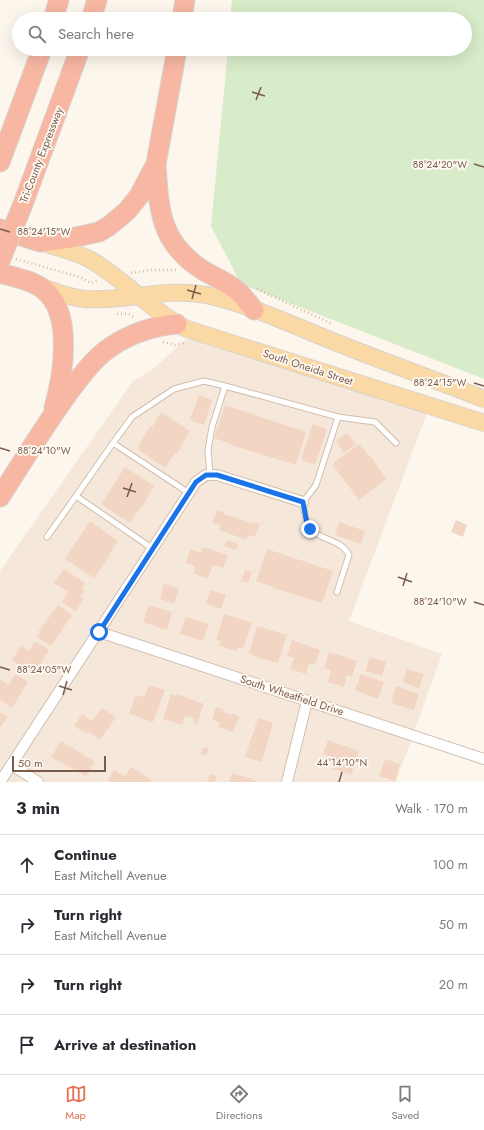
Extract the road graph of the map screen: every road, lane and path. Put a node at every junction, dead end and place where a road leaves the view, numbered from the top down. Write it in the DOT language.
graph roads {
  1 [pos="59,0"];
  2 [pos="97,0"];
  3 [pos="185,0"];
  4 [pos="55,12"];
  5 [pos="93,12"];
  6 [pos="183,12"];
  7 [pos="39,56"];
  8 [pos="77,56"];
  9 [pos="176,56"];
  10 [pos="0,162"];
  11 [pos="156,164"];
  12 [pos="0,229"];
  13 [pos="40,242"];
  14 [pos="7,260"];
  15 [pos="183,271"];
  16 [pos="0,273"];
  17 [pos="125,274"];
  18 [pos="91,283"];
  19 [pos="39,286"];
  20 [pos="253,287"];
  21 [pos="139,296"];
  22 [pos="254,310"];
  23 [pos="113,314"];
  24 [pos="138,321"];
  25 [pos="177,324"];
  26 [pos="336,326"];
  27 [pos="225,386"];
  28 [pos="484,399"];
  29 [pos="53,413"];
  30 [pos="338,417"];
  31 [pos="484,423"];
  32 [pos="112,443"];
  33 [pos="396,443"];
  34 [pos="210,475"];
  35 [pos="189,493"];
  36 [pos="76,496"];
  37 [pos="0,497"];
  38 [pos="303,502"];
  39 [pos="47,537"];
  40 [pos="153,549"];
  41 [pos="337,592"];
  42 [pos="99,632"];
  43 [pos="307,701"];
  44 [pos="484,759"];
  45 [pos="12,765"];
  46 [pos="0,782"];
  47 [pos="38,782"];
  48 [pos="287,782"];
  1 -- 4 [label="highway"];
  2 -- 5 [label="highway"];
  3 -- 6 [label="highway"];
  7 -- 10 [label="highway"];
  8 -- 14 [label="highway, Tri-County Expressway, bridge"];
  9 -- 11 [label="highway"];
  11 -- 13 [label="highway"];
  11 -- 22 [label="highway"];
  12 -- 13 [label="highway, South Oneida Street"];
  13 -- 21 [label="main road, South Oneida Street"];
  14 -- 18 [label="path"];
  15 -- 17 [label="path"];
  16 -- 19 [label="highway"];
  19 -- 21 [label="main road"];
  19 -- 29 [label="highway"];
  20 -- 26 [label="path"];
  21 -- 22 [label="main road"];
  21 -- 25 [label="main road, South Oneida Street"];
  22 -- 28 [label="main road"];
  23 -- 24 [label="path"];
  25 -- 29 [label="highway"];
  25 -- 31 [label="main road, South Oneida Street"];
  27 -- 30 [label="lane"];
  27 -- 32 [label="lane"];
  27 -- 34 [label="lane"];
  29 -- 37 [label="highway"];
  30 -- 33 [label="lane"];
  30 -- 38 [label="lane"];
  32 -- 35 [label="lane"];
  32 -- 36 [label="lane"];
  34 -- 35 [label="street"];
  34 -- 38 [label="street"];
  35 -- 40 [label="street"];
  36 -- 39 [label="lane"];
  36 -- 40 [label="lane"];
  38 -- 41 [label="lane"];
  40 -- 42 [label="street"];
  42 -- 43 [label="street, South Wheatfield Drive"];
  42 -- 45 [label="street"];
  43 -- 44 [label="street, South Wheatfield Drive"];
  43 -- 48 [label="street"];
  45 -- 46 [label="street"];
  45 -- 47 [label="street"];
}
